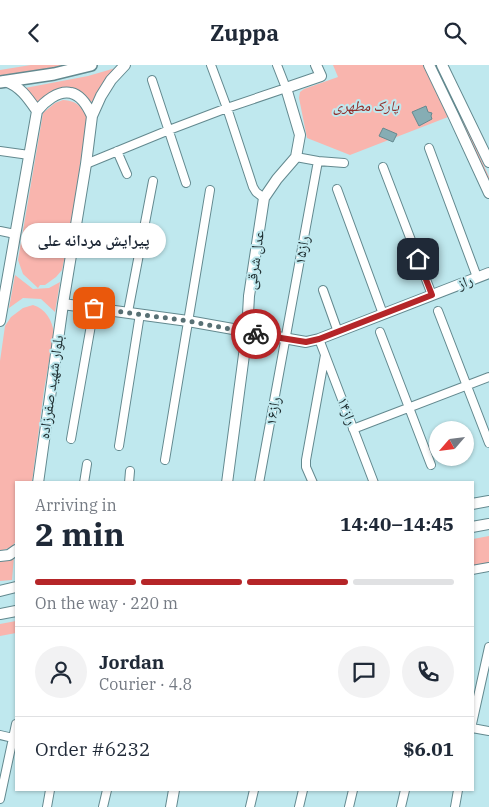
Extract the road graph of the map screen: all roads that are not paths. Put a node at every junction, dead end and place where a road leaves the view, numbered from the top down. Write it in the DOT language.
graph roads {
  1 [pos="91,65"];
  2 [pos="125,65"];
  3 [pos="211,65"];
  4 [pos="278,65"];
  5 [pos="316,65"];
  6 [pos="429,65"];
  7 [pos="444,68"];
  8 [pos="434,76"];
  9 [pos="152,80"];
  10 [pos="2,82"];
  11 [pos="286,88"];
  12 [pos="227,108"];
  13 [pos="37,111"];
  14 [pos="92,116"];
  15 [pos="169,130"];
  16 [pos="429,148"];
  17 [pos="0,151"];
  18 [pos="117,151"];
  19 [pos="29,155"];
  20 [pos="296,157"];
  21 [pos="318,161"];
  22 [pos="489,162"];
  23 [pos="344,163"];
  24 [pos="86,164"];
  25 [pos="383,167"];
  26 [pos="127,174"];
  27 [pos="153,181"];
  28 [pos="186,183"];
  29 [pos="337,189"];
  30 [pos="210,190"];
  31 [pos="489,193"];
  32 [pos="264,198"];
  33 [pos="0,231"];
  34 [pos="15,234"];
  35 [pos="489,273"];
  36 [pos="478,277"];
  37 [pos="323,291"];
  38 [pos="432,295"];
  39 [pos="63,304"];
  40 [pos="94,308"];
  41 [pos="438,311"];
  42 [pos="128,312"];
  43 [pos="140,314"];
  44 [pos="383,314"];
  45 [pos="0,321"];
  46 [pos="188,321"];
  47 [pos="247,332"];
  48 [pos="338,332"];
  49 [pos="380,332"];
  50 [pos="286,339"];
  51 [pos="319,339"];
  52 [pos="325,355"];
  53 [pos="489,377"];
  54 [pos="467,386"];
  55 [pos="409,407"];
  56 [pos="353,429"];
  57 [pos="71,439"];
  58 [pos="489,443"];
  59 [pos="118,446"];
  60 [pos="429,457"];
  61 [pos="165,460"];
  62 [pos="86,464"];
  63 [pos="130,471"];
  64 [pos="38,481"];
  65 [pos="84,481"];
  66 [pos="129,481"];
  67 [pos="227,481"];
  68 [pos="259,481"];
  69 [pos="312,481"];
  70 [pos="373,481"];
  71 [pos="489,501"];
  72 [pos="474,504"];
  73 [pos="489,525"];
  74 [pos="474,527"];
  75 [pos="15,551"];
  76 [pos="0,556"];
  77 [pos="489,567"];
  78 [pos="474,570"];
  79 [pos="15,587"];
  80 [pos="0,591"];
  81 [pos="15,611"];
  82 [pos="0,614"];
  83 [pos="489,647"];
  84 [pos="475,704"];
  85 [pos="474,728"];
  86 [pos="15,729"];
  87 [pos="489,731"];
  88 [pos="0,735"];
  89 [pos="13,738"];
  90 [pos="14,751"];
  91 [pos="50,791"];
  92 [pos="106,791"];
  93 [pos="174,791"];
  94 [pos="254,791"];
  95 [pos="303,791"];
  96 [pos="353,791"];
  97 [pos="405,791"];
  98 [pos="458,791"];
  99 [pos="0,799"];
  100 [pos="47,807"];
  101 [pos="103,807"];
  102 [pos="171,807"];
  103 [pos="250,807"];
  104 [pos="299,807"];
  105 [pos="349,807"];
  106 [pos="401,807"];
  107 [pos="454,807"];
  1 -- 10 [label="main road"];
  2 -- 14 [label="street, بلوار شهید صفرزاده"];
  3 -- 12 [label="street"];
  4 -- 11 [label="street"];
  5 -- 11 [label="street"];
  6 -- 8 [label="street"];
  7 -- 8 [label="street"];
  7 -- 22 [label="street"];
  8 -- 31 [label="street"];
  9 -- 15 [label="street"];
  10 -- 13 [label="street"];
  11 -- 12 [label="street"];
  11 -- 20 [label="street"];
  12 -- 15 [label="street"];
  12 -- 32 [label="street"];
  13 -- 14 [label="street"];
  13 -- 19 [label="street"];
  14 -- 24 [label="street, بلوار شهید صفرزاده"];
  15 -- 18 [label="street"];
  15 -- 28 [label="street"];
  16 -- 36 [label="street"];
  17 -- 19 [label="street"];
  18 -- 24 [label="street"];
  18 -- 26 [label="street"];
  19 -- 34 [label="street"];
  20 -- 21 [label="street"];
  20 -- 32 [label="street, عدل شرقی"];
  21 -- 23 [label="street"];
  21 -- 50 [label="street, راز۱۵"];
  24 -- 39 [label="street, بلوار شهید صفرزاده"];
  25 -- 38 [label="street"];
  27 -- 42 [label="street"];
  29 -- 44 [label="street"];
  30 -- 46 [label="street"];
  32 -- 47 [label="street, عدل شرقی"];
  33 -- 34 [label="street"];
  34 -- 45 [label="street"];
  35 -- 36 [label="street, راز"];
  36 -- 38 [label="street, راز"];
  37 -- 48 [label="street"];
  38 -- 44 [label="street, راز"];
  39 -- 40 [label="street, راز"];
  39 -- 64 [label="street, بلوار شهید صفرزاده"];
  40 -- 42 [label="street, راز"];
  40 -- 57 [label="street"];
  41 -- 54 [label="street"];
  42 -- 43 [label="street, راز"];
  43 -- 46 [label="street, راز"];
  43 -- 59 [label="street"];
  44 -- 48 [label="street, راز"];
  46 -- 47 [label="street, راز"];
  46 -- 61 [label="street"];
  47 -- 50 [label="street, راز"];
  47 -- 67 [label="street, عدل شرقی"];
  48 -- 51 [label="street, راز"];
  49 -- 55 [label="street"];
  50 -- 51 [label="street, راز"];
  50 -- 68 [label="street, راز۱۶"];
  51 -- 52 [label="street, راز۱۴"];
  52 -- 56 [label="street, راز۱۴"];
  52 -- 69 [label="street"];
  53 -- 54 [label="street"];
  54 -- 55 [label="street"];
  54 -- 58 [label="street"];
  55 -- 56 [label="street"];
  55 -- 60 [label="street"];
  56 -- 70 [label="street, راز۱۴"];
  62 -- 65 [label="street"];
  63 -- 66 [label="street"];
  71 -- 72 [label="street"];
  73 -- 74 [label="street"];
  75 -- 76 [label="street"];
  77 -- 78 [label="street"];
  79 -- 80 [label="street"];
  81 -- 82 [label="street"];
  83 -- 84 [label="street"];
  85 -- 87 [label="street"];
  86 -- 89 [label="street"];
  88 -- 89 [label="street"];
  89 -- 90 [label="street"];
  90 -- 99 [label="street"];
  91 -- 100 [label="street"];
  92 -- 101 [label="street"];
  93 -- 102 [label="street"];
  94 -- 103 [label="street"];
  95 -- 104 [label="street"];
  96 -- 105 [label="street"];
  97 -- 106 [label="street"];
  98 -- 107 [label="street"];
}
